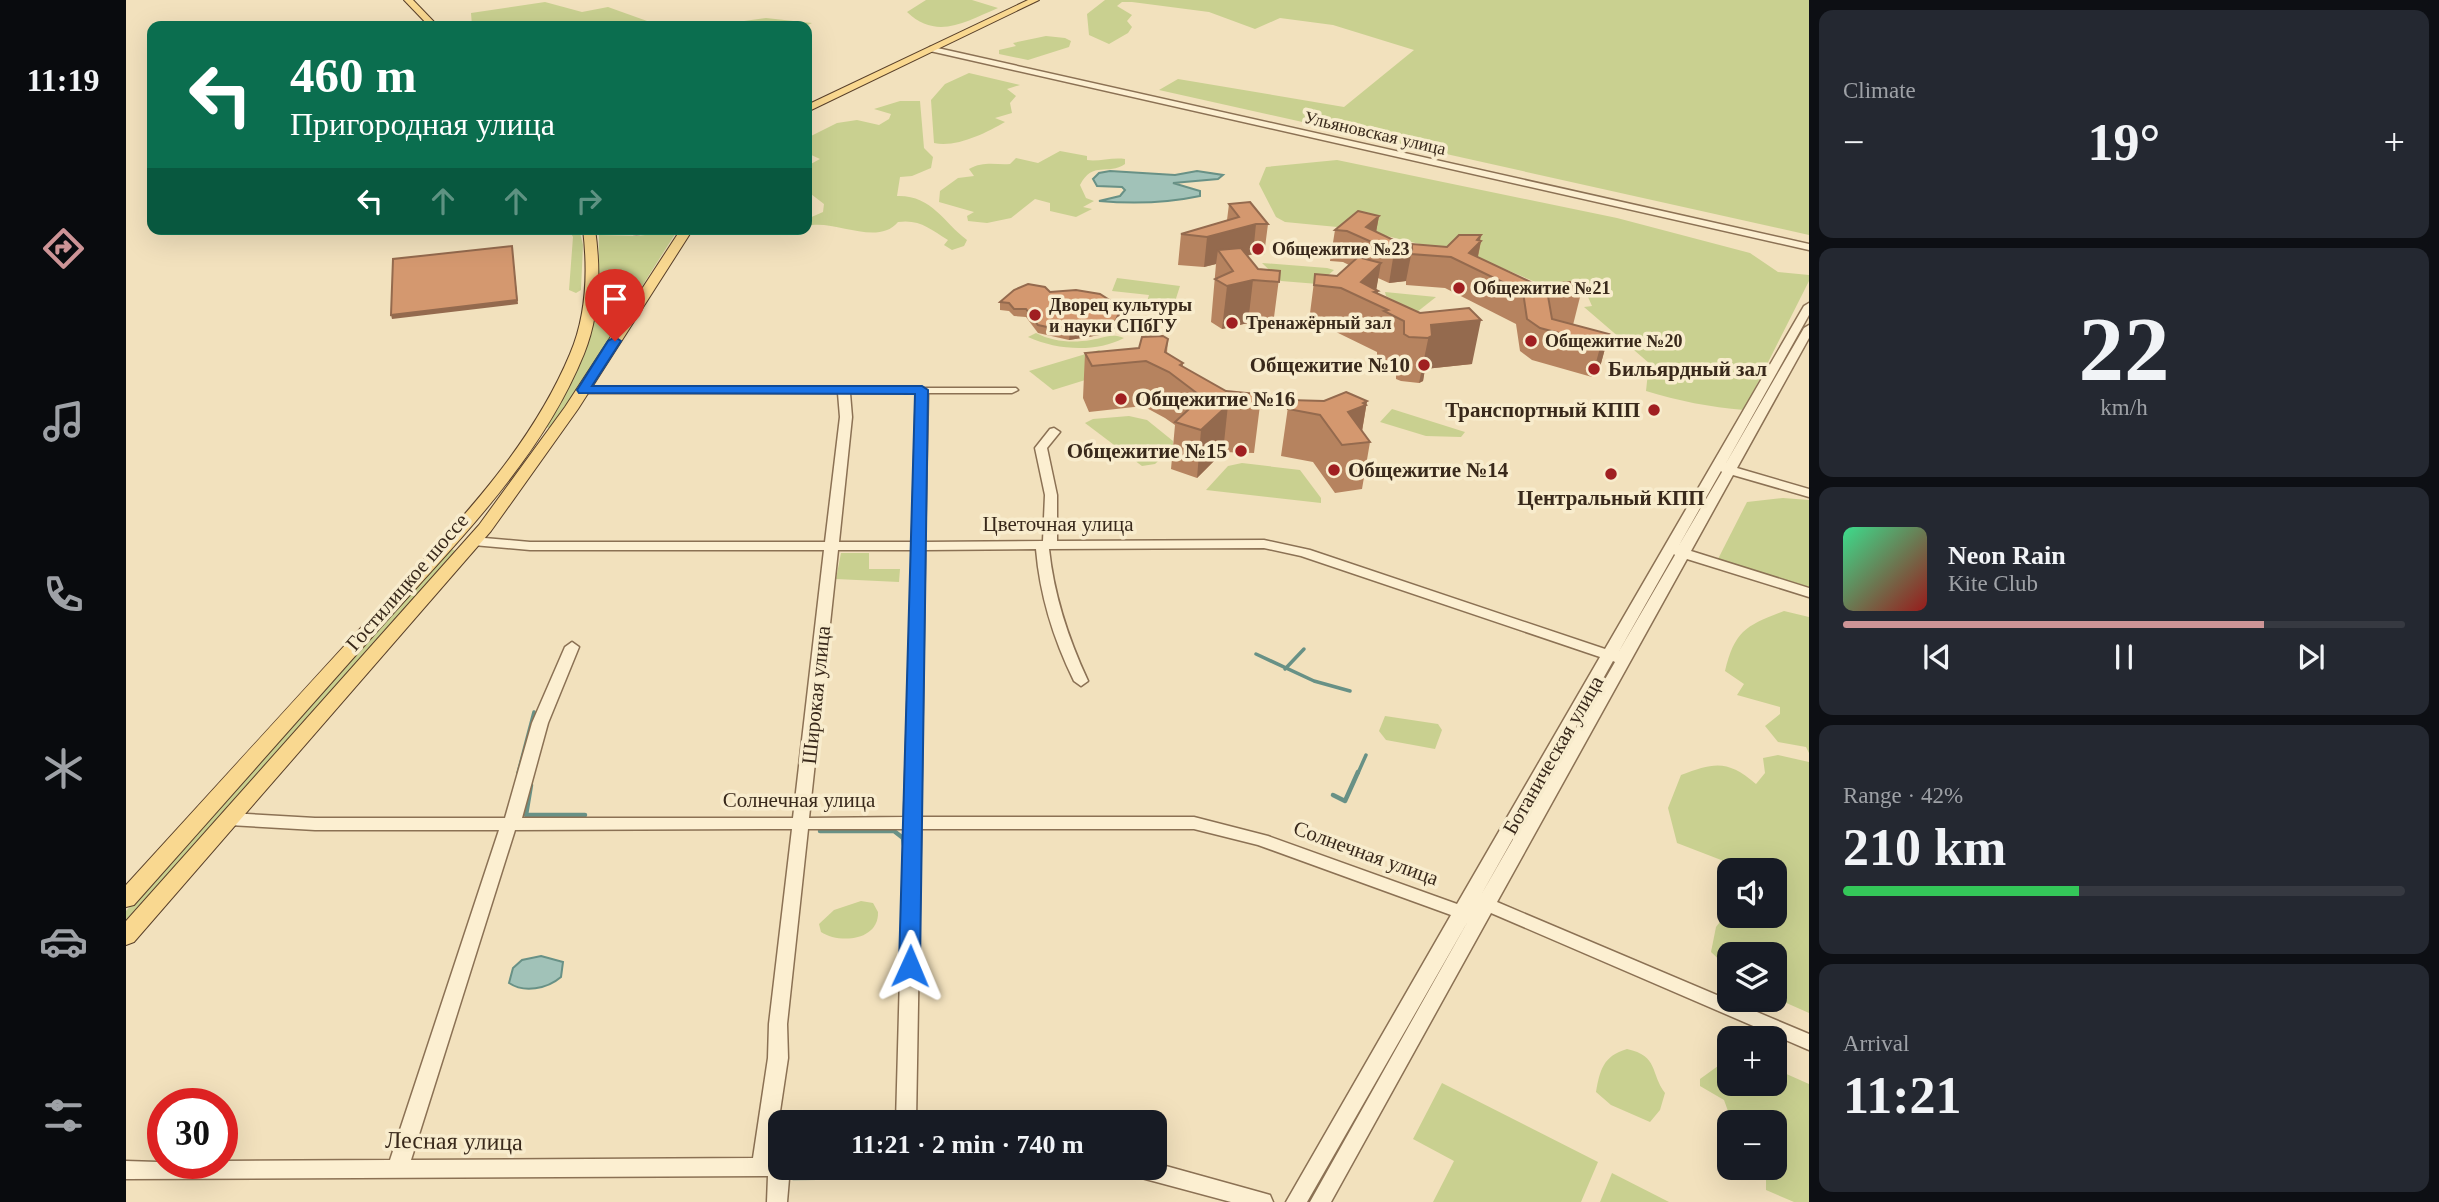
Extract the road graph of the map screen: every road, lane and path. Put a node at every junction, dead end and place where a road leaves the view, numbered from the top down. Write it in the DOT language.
graph roads {
  1 [pos="408,0"];
  2 [pos="1035,0"];
  3 [pos="429,21"];
  4 [pos="936,48"];
  5 [pos="812,107"];
  6 [pos="589,235"];
  7 [pos="683,235"];
  8 [pos="1809,245"];
  9 [pos="1809,306"];
  10 [pos="1809,328"];
  11 [pos="583,390"];
  12 [pos="922,390"];
  13 [pos="1012,390"];
  14 [pos="844,391"];
  15 [pos="1054,432"];
  16 [pos="1724,469"];
  17 [pos="1809,493"];
  18 [pos="452,537"];
  19 [pos="473,541"];
  20 [pos="832,545"];
  21 [pos="918,545"];
  22 [pos="1046,545"];
  23 [pos="1677,551"];
  24 [pos="1809,593"];
  25 [pos="572,647"];
  26 [pos="1617,658"];
  27 [pos="1081,681"];
  28 [pos="229,819"];
  29 [pos="511,823"];
  30 [pos="802,823"];
  31 [pos="911,823"];
  32 [pos="126,899"];
  33 [pos="1475,908"];
  34 [pos="126,936"];
  35 [pos="1809,1042"];
  36 [pos="776,1110"];
  37 [pos="906,1110"];
  38 [pos="398,1167"];
  39 [pos="768,1167"];
  40 [pos="126,1170"];
  41 [pos="1167,1175"];
  42 [pos="775,1180"];
  43 [pos="777,1202"];
  44 [pos="1262,1202"];
  45 [pos="1296,1202"];
  46 [pos="1320,1202"];
  1 -- 3 [label="main road"];
  2 -- 4 [label="main road"];
  4 -- 5 [label="main road"];
  4 -- 8 [label="street, Ульяновская улица"];
  6 -- 18 [label="main road, Гостилицкое шоссе"];
  7 -- 11 [label="main road, Гостилицкое шоссе"];
  9 -- 16 [label="street, Ботаническая улица"];
  10 -- 16 [label="street, Ботаническая улица"];
  11 -- 14 [label="street"];
  11 -- 19 [label="main road, Гостилицкое шоссе"];
  12 -- 13 [label="street"];
  12 -- 14 [label="street"];
  12 -- 21 [label="street"];
  14 -- 20 [label="street, Широкая улица"];
  15 -- 22 [label="street"];
  16 -- 17 [label="street"];
  16 -- 23 [label="street, Ботаническая улица"];
  18 -- 19 [label="main road"];
  18 -- 32 [label="main road, Гостилицкое шоссе"];
  19 -- 20 [label="street, Цветочная улица"];
  19 -- 28 [label="main road, Гостилицкое шоссе"];
  20 -- 21 [label="street, Цветочная улица"];
  20 -- 30 [label="street, Широкая улица"];
  21 -- 22 [label="street, Цветочная улица"];
  21 -- 31 [label="street"];
  22 -- 26 [label="street, Цветочная улица"];
  22 -- 27 [label="street"];
  23 -- 24 [label="street"];
  23 -- 26 [label="street, Ботаническая улица"];
  25 -- 29 [label="street"];
  26 -- 33 [label="street, Ботаническая улица"];
  28 -- 29 [label="street, Солнечная улица"];
  28 -- 34 [label="main road, Гостилицкое шоссе"];
  29 -- 30 [label="street, Солнечная улица"];
  29 -- 38 [label="street"];
  30 -- 31 [label="street, Солнечная улица"];
  30 -- 36 [label="street, Широкая улица"];
  31 -- 33 [label="street, Солнечная улица"];
  31 -- 37 [label="street"];
  33 -- 35 [label="street, Солнечная улица"];
  33 -- 45 [label="street, Ботаническая улица"];
  33 -- 46 [label="street, Ботаническая улица"];
  38 -- 39 [label="street, Лесная улица"];
  38 -- 40 [label="street, Лесная улица"];
  41 -- 44 [label="street"];
  42 -- 43 [label="street, Широкая улица"];
}
